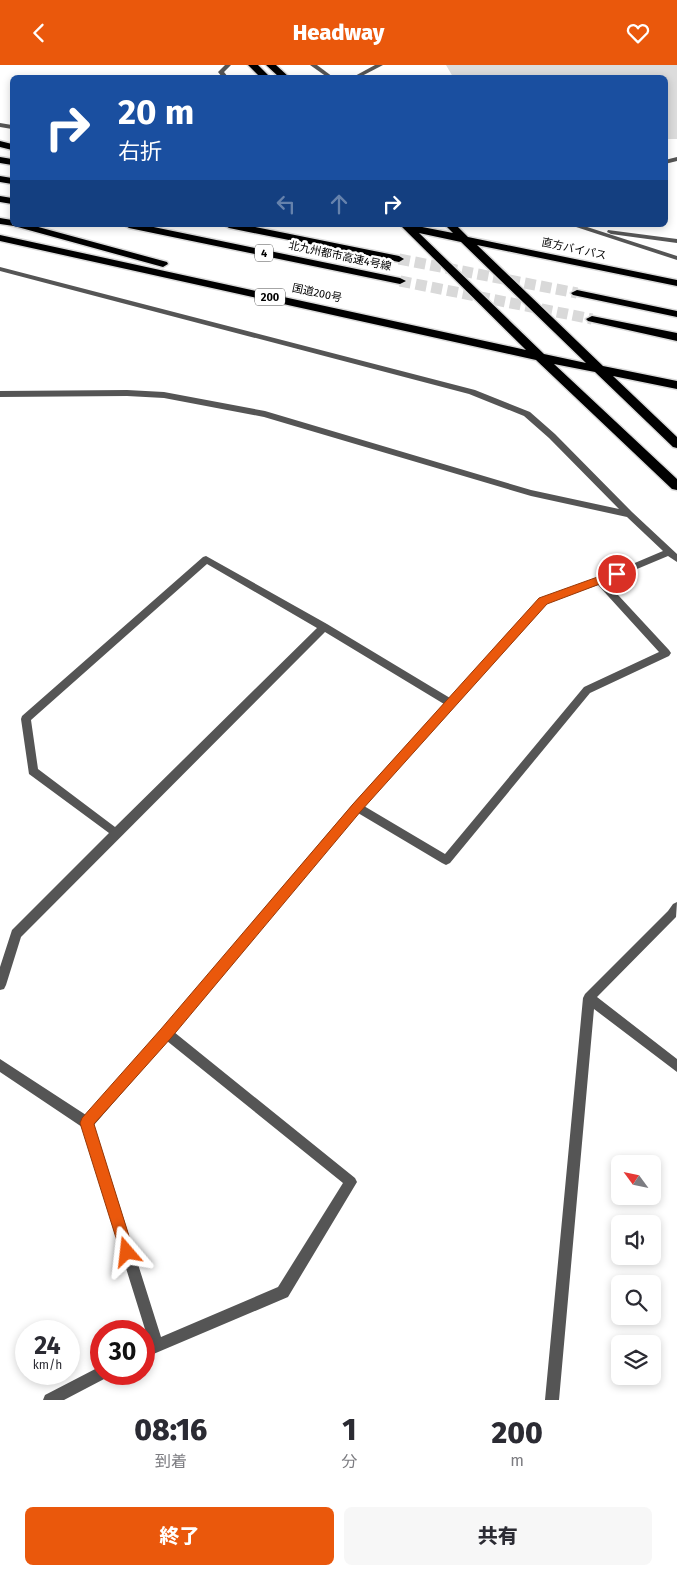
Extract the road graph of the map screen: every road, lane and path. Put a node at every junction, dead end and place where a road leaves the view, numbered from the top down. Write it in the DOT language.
graph roads {
  1 [pos="228,65"];
  2 [pos="253,65"];
  3 [pos="271,65"];
  4 [pos="313,65"];
  5 [pos="380,65"];
  6 [pos="223,75"];
  7 [pos="262,75"];
  8 [pos="282,75"];
  9 [pos="327,75"];
  10 [pos="360,75"];
  11 [pos="26,227"];
  12 [pos="139,227"];
  13 [pos="239,227"];
  14 [pos="404,227"];
  15 [pos="408,227"];
  16 [pos="452,227"];
  17 [pos="578,227"];
  18 [pos="582,229"];
  19 [pos="0,238"];
  20 [pos="467,239"];
  21 [pos="677,241"];
  22 [pos="677,258"];
  23 [pos="399,259"];
  24 [pos="0,269"];
  25 [pos="400,281"];
  26 [pos="677,283"];
  27 [pos="577,293"];
  28 [pos="346,313"];
  29 [pos="677,314"];
  30 [pos="592,319"];
  31 [pos="677,337"];
  32 [pos="540,357"];
  33 [pos="601,369"];
  34 [pos="677,385"];
  35 [pos="0,394"];
  36 [pos="677,444"];
  37 [pos="677,486"];
  38 [pos="629,514"];
  39 [pos="669,552"];
  40 [pos="677,559"];
  41 [pos="600,581"];
  42 [pos="324,627"];
  43 [pos="451,703"];
  44 [pos="357,807"];
  45 [pos="116,833"];
  46 [pos="677,907"];
  47 [pos="0,985"];
  48 [pos="589,998"];
  49 [pos="166,1033"];
  50 [pos="0,1065"];
  51 [pos="677,1066"];
  52 [pos="87,1123"];
  53 [pos="156,1345"];
  54 [pos="90,1379"];
  55 [pos="50,1400"];
  56 [pos="552,1400"];
  1 -- 6 [label="street"];
  2 -- 7 [label="highway"];
  3 -- 8 [label="highway"];
  4 -- 9 [label="street"];
  5 -- 10 [label="street"];
  11 -- 28 [label="highway"];
  12 -- 25 [label="highway, 北九州都市高速4号線 / 4"];
  13 -- 23 [label="highway, 北九州都市高速4号線 / 4"];
  14 -- 32 [label="highway"];
  15 -- 20 [label="highway"];
  16 -- 20 [label="highway"];
  17 -- 18 [label="street"];
  18 -- 21 [label="street"];
  18 -- 22 [label="street"];
  19 -- 28 [label="highway, 国道200号 / 200"];
  20 -- 26 [label="highway, 直方バイパス"];
  20 -- 33 [label="highway"];
  24 -- 38 [label="street"];
  27 -- 29 [label="highway"];
  28 -- 32 [label="highway, 国道200号 / 200"];
  30 -- 31 [label="highway"];
  32 -- 33 [label="highway, 200"];
  32 -- 37 [label="highway"];
  33 -- 34 [label="highway, 200"];
  33 -- 36 [label="highway"];
  35 -- 38 [label="street"];
  38 -- 39 [label="street"];
  39 -- 40 [label="street"];
  39 -- 41 [label="street"];
  41 -- 43 [label="street"];
  41 -- 44 [label="street"];
  42 -- 43 [label="street"];
  42 -- 45 [label="street"];
  42 -- 45 [label="street"];
  43 -- 44 [label="street"];
  44 -- 49 [label="street"];
  45 -- 47 [label="street"];
  46 -- 48 [label="street"];
  48 -- 51 [label="street"];
  48 -- 56 [label="street"];
  49 -- 52 [label="street"];
  49 -- 53 [label="street"];
  50 -- 52 [label="street"];
  52 -- 53 [label="street"];
  54 -- 55 [label="street"];
}
